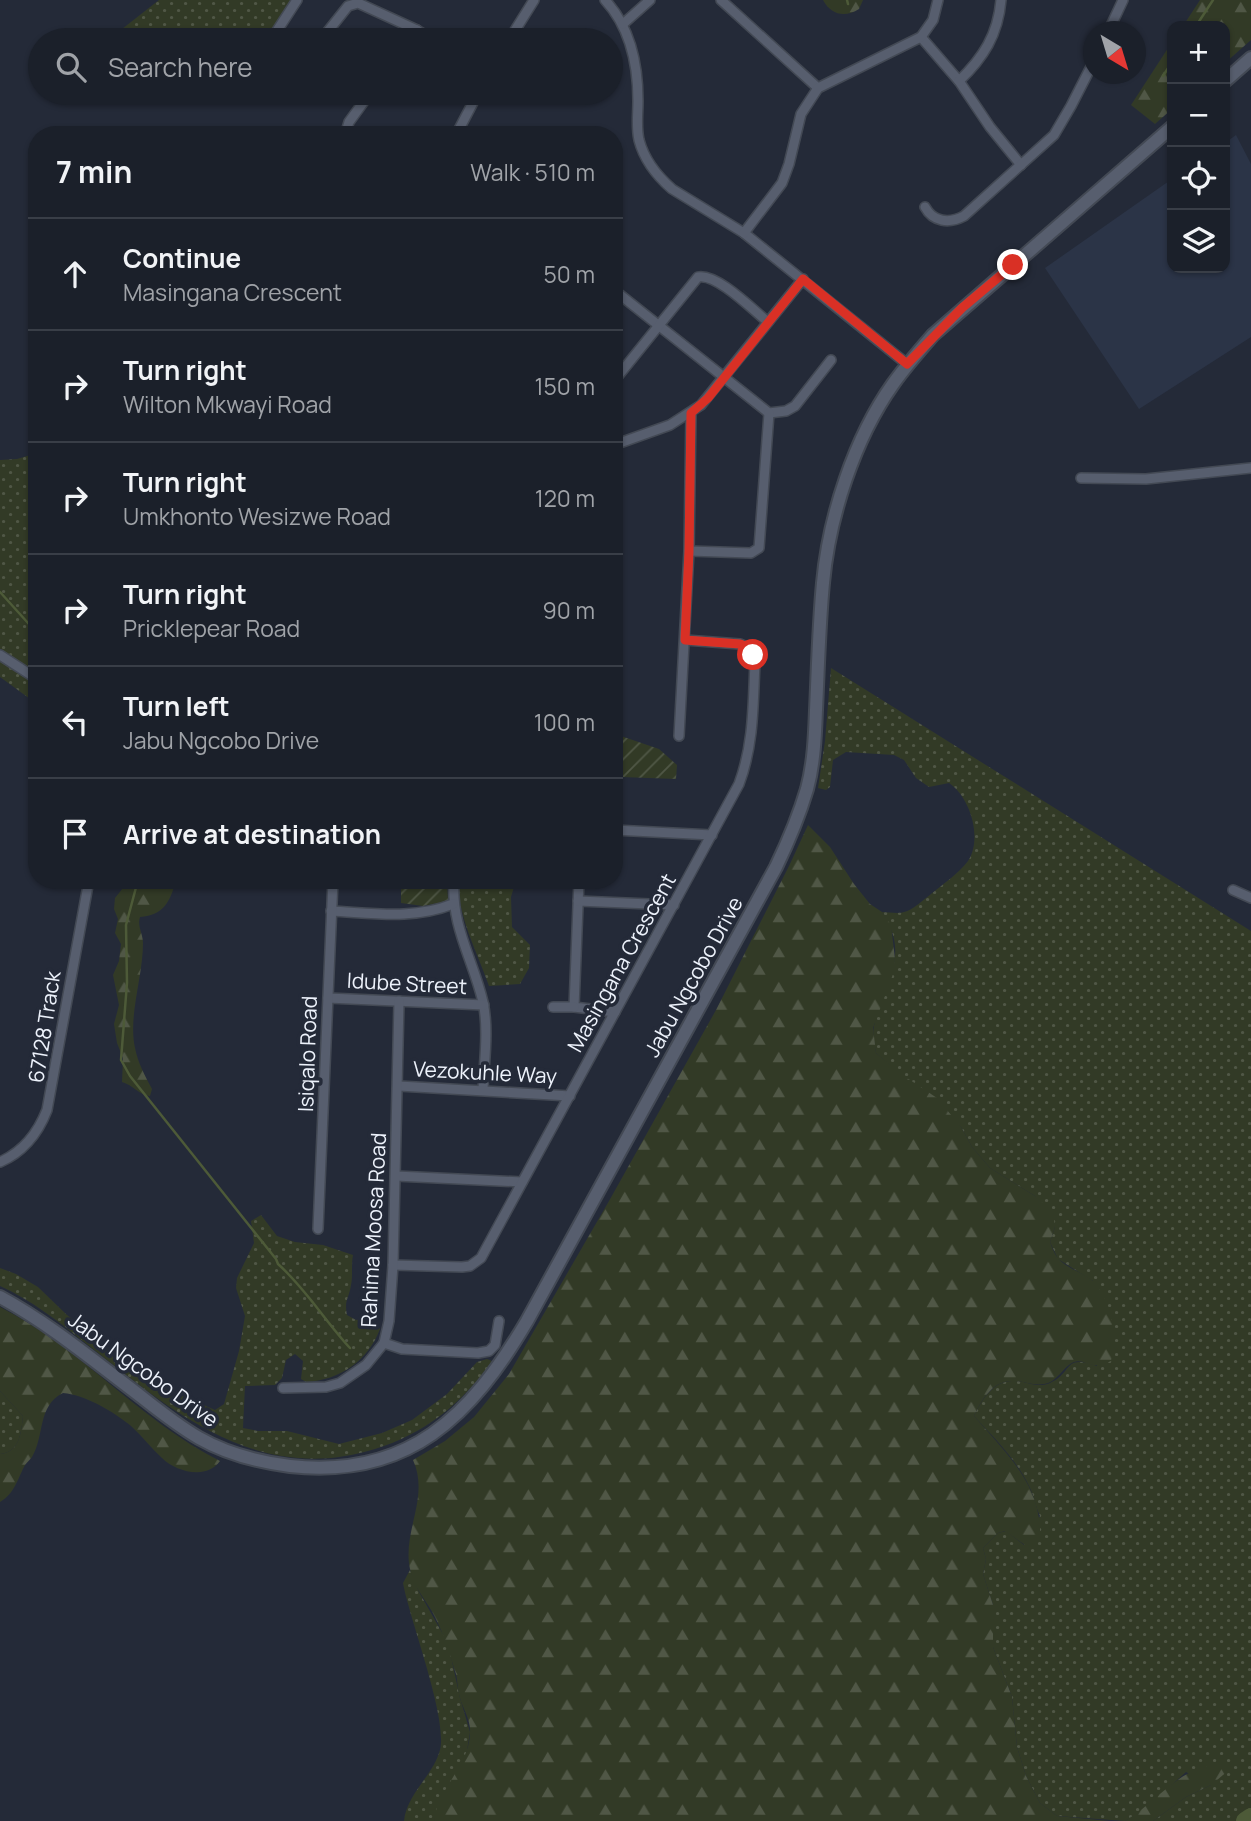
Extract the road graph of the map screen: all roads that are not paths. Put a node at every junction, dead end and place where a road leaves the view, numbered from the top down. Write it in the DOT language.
graph roads {
  1 [pos="297,0"];
  2 [pos="534,0"];
  3 [pos="605,0"];
  4 [pos="650,0"];
  5 [pos="721,0"];
  6 [pos="938,0"];
  7 [pos="1001,0"];
  8 [pos="1123,0"];
  9 [pos="1113,21"];
  10 [pos="623,24"];
  11 [pos="279,28"];
  12 [pos="330,28"];
  13 [pos="413,28"];
  14 [pos="516,28"];
  15 [pos="921,37"];
  16 [pos="1251,58"];
  17 [pos="1230,77"];
  18 [pos="959,81"];
  19 [pos="1083,82"];
  20 [pos="818,88"];
  21 [pos="361,105"];
  22 [pos="472,105"];
  23 [pos="348,126"];
  24 [pos="461,126"];
  25 [pos="1167,131"];
  26 [pos="1021,165"];
  27 [pos="925,207"];
  28 [pos="744,233"];
  29 [pos="803,279"];
  30 [pos="623,297"];
  31 [pos="768,322"];
  32 [pos="659,325"];
  33 [pos="831,360"];
  34 [pos="907,364"];
  35 [pos="623,370"];
  36 [pos="725,377"];
  37 [pos="691,413"];
  38 [pos="769,413"];
  39 [pos="623,442"];
  40 [pos="1251,468"];
  41 [pos="1081,478"];
  42 [pos="689,551"];
  43 [pos="685,640"];
  44 [pos="0,655"];
  45 [pos="28,673"];
  46 [pos="680,736"];
  47 [pos="623,830"];
  48 [pos="712,835"];
  49 [pos="87,889"];
  50 [pos="332,889"];
  51 [pos="454,889"];
  52 [pos="579,889"];
  53 [pos="1233,890"];
  54 [pos="1250,896"];
  55 [pos="578,901"];
  56 [pos="453,904"];
  57 [pos="674,905"];
  58 [pos="331,911"];
  59 [pos="328,998"];
  60 [pos="399,1001"];
  61 [pos="484,1005"];
  62 [pos="553,1007"];
  63 [pos="574,1007"];
  64 [pos="615,1012"];
  65 [pos="399,1086"];
  66 [pos="483,1090"];
  67 [pos="570,1096"];
  68 [pos="1,1162"];
  69 [pos="396,1176"];
  70 [pos="522,1182"];
  71 [pos="318,1229"];
  72 [pos="393,1265"];
  73 [pos="0,1297"];
  74 [pos="499,1321"];
  75 [pos="384,1343"];
  76 [pos="283,1388"];
  1 -- 11 [label="street"];
  2 -- 14 [label="street"];
  3 -- 10 [label="street"];
  4 -- 10 [label="street"];
  5 -- 20 [label="street"];
  6 -- 15 [label="street"];
  7 -- 18 [label="street"];
  8 -- 9 [label="street"];
  10 -- 28 [label="street"];
  12 -- 13 [label="street"];
  15 -- 18 [label="street"];
  15 -- 20 [label="street"];
  16 -- 17 [label="main road"];
  18 -- 26 [label="street"];
  19 -- 26 [label="street"];
  20 -- 28 [label="street"];
  21 -- 23 [label="street"];
  22 -- 24 [label="street"];
  25 -- 34 [label="main road, Jabu Ngcobo Drive"];
  26 -- 27 [label="street"];
  28 -- 29 [label="street"];
  29 -- 31 [label="street"];
  29 -- 34 [label="street"];
  30 -- 32 [label="street"];
  31 -- 32 [label="street"];
  31 -- 36 [label="street"];
  32 -- 35 [label="street"];
  32 -- 36 [label="street"];
  33 -- 38 [label="street"];
  34 -- 73 [label="main road, Jabu Ngcobo Drive"];
  36 -- 37 [label="street"];
  36 -- 38 [label="street"];
  37 -- 39 [label="street"];
  37 -- 42 [label="street"];
  38 -- 42 [label="street"];
  40 -- 41 [label="street"];
  42 -- 43 [label="street"];
  43 -- 46 [label="street"];
  43 -- 48 [label="street, Masingana Crescent"];
  44 -- 45 [label="street"];
  47 -- 48 [label="street"];
  48 -- 57 [label="street, Masingana Crescent"];
  49 -- 68 [label="street, 67128 Track"];
  50 -- 58 [label="street, Isiqalo Road"];
  51 -- 56 [label="street"];
  52 -- 55 [label="street"];
  53 -- 54 [label="street"];
  55 -- 57 [label="street"];
  55 -- 63 [label="street"];
  56 -- 58 [label="street"];
  56 -- 61 [label="street"];
  57 -- 64 [label="street, Masingana Crescent"];
  58 -- 59 [label="street, Isiqalo Road"];
  59 -- 60 [label="street, Idube Street"];
  59 -- 71 [label="street, Isiqalo Road"];
  60 -- 61 [label="street, Idube Street"];
  60 -- 65 [label="street, Rahima Moosa Road"];
  61 -- 66 [label="street"];
  62 -- 63 [label="street"];
  63 -- 64 [label="street"];
  64 -- 67 [label="street, Masingana Crescent"];
  65 -- 66 [label="street, Vezokuhle Way"];
  65 -- 69 [label="street, Rahima Moosa Road"];
  66 -- 67 [label="street, Vezokuhle Way"];
  67 -- 70 [label="street, Masingana Crescent"];
  69 -- 70 [label="street"];
  69 -- 72 [label="street, Rahima Moosa Road"];
  70 -- 72 [label="street, Masingana Crescent"];
  72 -- 75 [label="street, Rahima Moosa Road"];
  74 -- 75 [label="street"];
  75 -- 76 [label="street, Rahima Moosa Road"];
}
